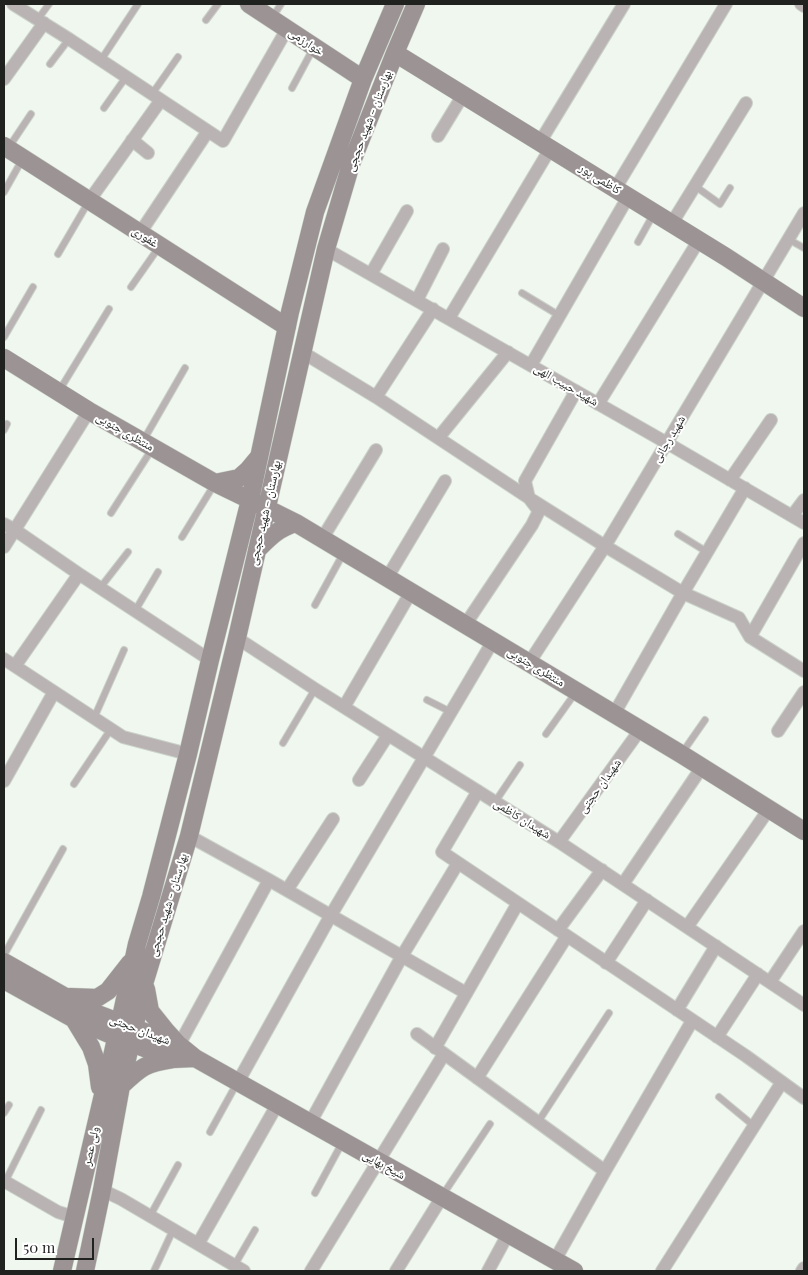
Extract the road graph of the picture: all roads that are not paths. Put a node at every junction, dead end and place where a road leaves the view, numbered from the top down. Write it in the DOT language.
graph roads {
  1 [pos="13,4"];
  2 [pos="49,4"];
  3 [pos="138,4"];
  4 [pos="218,4"];
  5 [pos="249,4"];
  6 [pos="281,4"];
  7 [pos="395,4"];
  8 [pos="416,4"];
  9 [pos="624,4"];
  10 [pos="726,4"];
  11 [pos="272,19"];
  12 [pos="206,20"];
  13 [pos="41,21"];
  14 [pos="287,30"];
  15 [pos="69,39"];
  16 [pos="314,47"];
  17 [pos="395,53"];
  18 [pos="178,58"];
  19 [pos="101,60"];
  20 [pos="50,64"];
  21 [pos="126,77"];
  22 [pos="4,79"];
  23 [pos="363,79"];
  24 [pos="292,88"];
  25 [pos="463,95"];
  26 [pos="156,97"];
  27 [pos="746,103"];
  28 [pos="104,108"];
  29 [pos="31,114"];
  30 [pos="208,131"];
  31 [pos="438,136"];
  32 [pos="132,140"];
  33 [pos="545,146"];
  34 [pos="6,147"];
  35 [pos="148,153"];
  36 [pos="23,158"];
  37 [pos="695,186"];
  38 [pos="730,188"];
  39 [pos="4,192"];
  40 [pos="622,193"];
  41 [pos="89,201"];
  42 [pos="407,211"];
  43 [pos="654,213"];
  44 [pos="804,213"];
  45 [pos="672,223"];
  46 [pos="140,233"];
  47 [pos="788,239"];
  48 [pos="700,240"];
  49 [pos="638,242"];
  50 [pos="160,246"];
  51 [pos="326,248"];
  52 [pos="804,248"];
  53 [pos="443,249"];
  54 [pos="58,254"];
  55 [pos="371,274"];
  56 [pos="763,281"];
  57 [pos="33,287"];
  58 [pos="131,287"];
  59 [pos="522,293"];
  60 [pos="417,300"];
  61 [pos="804,308"];
  62 [pos="108,309"];
  63 [pos="433,310"];
  64 [pos="560,316"];
  65 [pos="449,318"];
  66 [pos="287,327"];
  67 [pos="4,337"];
  68 [pos="302,352"];
  69 [pos="508,352"];
  70 [pos="4,358"];
  71 [pos="531,365"];
  72 [pos="185,368"];
  73 [pos="576,391"];
  74 [pos="58,392"];
  75 [pos="376,397"];
  76 [pos="598,404"];
  77 [pos="89,411"];
  78 [pos="771,420"];
  79 [pos="439,437"];
  80 [pos="667,443"];
  81 [pos="148,445"];
  82 [pos="376,450"];
  83 [pos="259,458"];
  84 [pos="445,480"];
  85 [pos="730,480"];
  86 [pos="215,483"];
  87 [pos="745,488"];
  88 [pos="529,498"];
  89 [pos="250,500"];
  90 [pos="804,500"];
  91 [pos="266,508"];
  92 [pos="111,514"];
  93 [pos="792,516"];
  94 [pos="804,523"];
  95 [pos="296,524"];
  96 [pos="9,527"];
  97 [pos="678,534"];
  98 [pos="182,538"];
  99 [pos="322,539"];
  100 [pos="804,543"];
  101 [pos="605,546"];
  102 [pos="4,547"];
  103 [pos="257,550"];
  104 [pos="128,552"];
  105 [pos="344,552"];
  106 [pos="707,552"];
  107 [pos="158,572"];
  108 [pos="79,574"];
  109 [pos="387,578"];
  110 [pos="100,588"];
  111 [pos="411,592"];
  112 [pos="683,593"];
  113 [pos="315,605"];
  114 [pos="135,611"];
  115 [pos="465,625"];
  116 [pos="750,637"];
  117 [pos="237,638"];
  118 [pos="493,641"];
  119 [pos="124,650"];
  120 [pos="210,660"];
  121 [pos="9,662"];
  122 [pos="529,663"];
  123 [pos="804,671"];
  124 [pos="315,689"];
  125 [pos="54,692"];
  126 [pos="577,692"];
  127 [pos="804,692"];
  128 [pos="427,700"];
  129 [pos="344,707"];
  130 [pos="451,712"];
  131 [pos="614,714"];
  132 [pos="94,718"];
  133 [pos="705,720"];
  134 [pos="111,729"];
  135 [pos="640,730"];
  136 [pos="778,731"];
  137 [pos="546,734"];
  138 [pos="388,735"];
  139 [pos="283,743"];
  140 [pos="188,754"];
  141 [pos="681,754"];
  142 [pos="425,758"];
  143 [pos="520,766"];
  144 [pos="702,767"];
  145 [pos="359,780"];
  146 [pos="4,782"];
  147 [pos="74,784"];
  148 [pos="478,791"];
  149 [pos="496,802"];
  150 [pos="769,809"];
  151 [pos="333,819"];
  152 [pos="804,831"];
  153 [pos="189,836"];
  154 [pos="559,842"];
  155 [pos="63,849"];
  156 [pos="458,863"];
  157 [pos="602,870"];
  158 [pos="269,880"];
  159 [pos="623,884"];
  160 [pos="287,890"];
  161 [pos="648,900"];
  162 [pos="518,903"];
  163 [pos="331,916"];
  164 [pos="687,927"];
  165 [pos="804,931"];
  166 [pos="562,933"];
  167 [pos="137,944"];
  168 [pos="716,946"];
  169 [pos="4,955"];
  170 [pos="402,956"];
  171 [pos="4,962"];
  172 [pos="606,963"];
  173 [pos="758,974"];
  174 [pos="4,980"];
  175 [pos="770,982"];
  176 [pos="144,984"];
  177 [pos="466,993"];
  178 [pos="64,997"];
  179 [pos="804,1005"];
  180 [pos="677,1010"];
  181 [pos="609,1013"];
  182 [pos="74,1019"];
  183 [pos="692,1021"];
  184 [pos="125,1032"];
  185 [pos="417,1034"];
  186 [pos="717,1037"];
  187 [pos="440,1051"];
  188 [pos="176,1052"];
  189 [pos="195,1058"];
  190 [pos="476,1078"];
  191 [pos="238,1082"];
  192 [pos="782,1082"];
  193 [pos="121,1086"];
  194 [pos="802,1092"];
  195 [pos="719,1097"];
  196 [pos="101,1100"];
  197 [pos="9,1105"];
  198 [pos="278,1105"];
  199 [pos="41,1110"];
  200 [pos="4,1114"];
  201 [pos="538,1122"];
  202 [pos="310,1123"];
  203 [pos="490,1124"];
  204 [pos="754,1126"];
  205 [pos="210,1132"];
  206 [pos="343,1141"];
  207 [pos="378,1161"];
  208 [pos="178,1166"];
  209 [pos="605,1171"];
  210 [pos="4,1181"];
  211 [pos="102,1190"];
  212 [pos="315,1193"];
  213 [pos="442,1197"];
  214 [pos="150,1216"];
  215 [pos="74,1217"];
  216 [pos="173,1230"];
  217 [pos="255,1230"];
  218 [pos="508,1234"];
  219 [pos="198,1244"];
  220 [pos="555,1260"];
  221 [pos="239,1268"];
  222 [pos="804,1268"];
  223 [pos="62,1271"];
  224 [pos="85,1271"];
  225 [pos="154,1271"];
  226 [pos="311,1271"];
  227 [pos="396,1271"];
  228 [pos="488,1271"];
  229 [pos="574,1271"];
  230 [pos="662,1271"];
  231 [pos="802,1271"];
  1 -- 13 [label="street"];
  2 -- 13 [label="lane"];
  3 -- 19 [label="lane"];
  4 -- 12 [label="lane"];
  5 -- 11 [label="main road, خوارزمی"];
  6 -- 11 [label="lane"];
  7 -- 23 [label="main road, بهارستان - شهید حججی"];
  8 -- 17 [label="main road, بهارستان - شهید حججی"];
  9 -- 33 [label="street"];
  10 -- 40 [label="street"];
  11 -- 14 [label="main road, خوارزمی"];
  13 -- 15 [label="street"];
  13 -- 22 [label="street"];
  14 -- 16 [label="main road, خوارزمی"];
  14 -- 30 [label="street"];
  15 -- 19 [label="street"];
  15 -- 20 [label="lane"];
  16 -- 23 [label="main road, خوارزمی"];
  16 -- 24 [label="lane"];
  17 -- 25 [label="main road, کاظمی پور"];
  17 -- 51 [label="main road, بهارستان - شهید حججی"];
  18 -- 26 [label="lane"];
  19 -- 21 [label="street"];
  21 -- 26 [label="street"];
  21 -- 28 [label="lane"];
  23 -- 66 [label="main road, بهارستان - شهید حججی"];
  25 -- 31 [label="street"];
  25 -- 33 [label="main road, کاظمی پور"];
  26 -- 30 [label="street"];
  26 -- 32 [label="street"];
  27 -- 37 [label="street"];
  29 -- 34 [label="lane"];
  30 -- 46 [label="street"];
  32 -- 35 [label="street"];
  32 -- 41 [label="street"];
  33 -- 40 [label="main road, کاظمی پور"];
  33 -- 65 [label="street"];
  34 -- 36 [label="main road, غفوری"];
  36 -- 39 [label="lane"];
  36 -- 41 [label="main road, غفوری"];
  37 -- 38 [label="lane"];
  37 -- 45 [label="street"];
  40 -- 43 [label="main road, کاظمی پور"];
  40 -- 64 [label="street"];
  41 -- 46 [label="main road, غفوری"];
  41 -- 54 [label="lane"];
  42 -- 55 [label="street"];
  43 -- 45 [label="main road, کاظمی پور"];
  43 -- 49 [label="lane"];
  44 -- 47 [label="street, شهید رجائی"];
  45 -- 48 [label="main road, کاظمی پور"];
  46 -- 50 [label="main road, غفوری"];
  47 -- 52 [label="lane"];
  47 -- 56 [label="street, شهید رجائی"];
  48 -- 56 [label="main road, کاظمی پور"];
  48 -- 76 [label="street"];
  50 -- 58 [label="lane"];
  50 -- 66 [label="main road, غفوری"];
  51 -- 55 [label="street, شهید حبیب الهی"];
  51 -- 68 [label="main road, بهارستان - شهید حججی"];
  53 -- 60 [label="street"];
  55 -- 60 [label="street, شهید حبیب الهی"];
  56 -- 61 [label="main road, کاظمی پور"];
  56 -- 80 [label="street, شهید رجائی"];
  57 -- 67 [label="lane"];
  59 -- 64 [label="lane"];
  60 -- 63 [label="street, شهید حبیب الهی"];
  62 -- 74 [label="lane"];
  63 -- 65 [label="street, شهید حبیب الهی"];
  63 -- 75 [label="street"];
  64 -- 71 [label="street"];
  65 -- 69 [label="street, شهید حبیب الهی"];
  66 -- 83 [label="main road, بهارستان - شهید حججی"];
  68 -- 75 [label="street"];
  68 -- 91 [label="main road, بهارستان - شهید حججی"];
  69 -- 71 [label="street, شهید حبیب الهی"];
  69 -- 79 [label="street"];
  70 -- 74 [label="main road, منتظری جنوبی"];
  71 -- 73 [label="street, شهید حبیب الهی"];
  72 -- 81 [label="lane"];
  73 -- 76 [label="street, شهید حبیب الهی"];
  73 -- 88 [label="street"];
  74 -- 77 [label="main road, منتظری جنوبی"];
  75 -- 79 [label="street"];
  76 -- 80 [label="street, شهید حبیب الهی"];
  77 -- 81 [label="main road, منتظری جنوبی"];
  77 -- 96 [label="street"];
  78 -- 85 [label="street"];
  79 -- 88 [label="street"];
  80 -- 85 [label="street, شهید حبیب الهی"];
  80 -- 101 [label="street, شهید رجائی"];
  81 -- 86 [label="main road, منتظری جنوبی"];
  81 -- 92 [label="lane"];
  82 -- 99 [label="street"];
  83 -- 86 [label="main road"];
  83 -- 89 [label="main road, بهارستان - شهید حججی"];
  84 -- 109 [label="street"];
  85 -- 87 [label="street, شهید حبیب الهی"];
  86 -- 89 [label="main road, منتظری جنوبی"];
  86 -- 98 [label="lane"];
  87 -- 93 [label="street, شهید حبیب الهی"];
  87 -- 106 [label="street"];
  88 -- 101 [label="street"];
  88 -- 115 [label="street"];
  89 -- 91 [label="main road, منتظری جنوبی"];
  89 -- 120 [label="main road, بهارستان - شهید حججی"];
  90 -- 93 [label="street"];
  91 -- 95 [label="main road, منتظری جنوبی"];
  91 -- 103 [label="main road, بهارستان - شهید حججی"];
  93 -- 94 [label="street, شهید حبیب الهی"];
  95 -- 99 [label="main road, منتظری جنوبی"];
  95 -- 103 [label="main road"];
  96 -- 102 [label="street"];
  96 -- 108 [label="street"];
  97 -- 106 [label="lane"];
  99 -- 105 [label="main road, منتظری جنوبی"];
  100 -- 116 [label="street"];
  101 -- 112 [label="street"];
  101 -- 122 [label="street, شهید رجائی"];
  103 -- 117 [label="main road, بهارستان - شهید حججی"];
  104 -- 110 [label="lane"];
  105 -- 109 [label="main road, منتظری جنوبی"];
  105 -- 113 [label="lane"];
  106 -- 112 [label="street"];
  107 -- 114 [label="lane"];
  108 -- 110 [label="street"];
  108 -- 121 [label="street"];
  109 -- 111 [label="main road, منتظری جنوبی"];
  110 -- 114 [label="street"];
  111 -- 115 [label="main road, منتظری جنوبی"];
  111 -- 129 [label="street"];
  112 -- 116 [label="street"];
  112 -- 131 [label="street"];
  114 -- 120 [label="street"];
  115 -- 118 [label="main road, منتظری جنوبی"];
  116 -- 123 [label="street"];
  117 -- 124 [label="street, شهیدان کاظمی"];
  117 -- 153 [label="main road, بهارستان - شهید حججی"];
  118 -- 122 [label="main road, منتظری جنوبی"];
  118 -- 130 [label="street"];
  119 -- 132 [label="lane"];
  120 -- 140 [label="main road, بهارستان - شهید حججی"];
  121 -- 125 [label="street"];
  122 -- 126 [label="main road, منتظری جنوبی"];
  124 -- 129 [label="street, شهیدان کاظمی"];
  124 -- 139 [label="lane"];
  125 -- 132 [label="street"];
  125 -- 146 [label="street"];
  126 -- 131 [label="main road, منتظری جنوبی"];
  126 -- 137 [label="lane"];
  127 -- 136 [label="street"];
  128 -- 130 [label="lane"];
  129 -- 138 [label="street, شهیدان کاظمی"];
  130 -- 142 [label="street"];
  131 -- 135 [label="main road, منتظری جنوبی"];
  132 -- 134 [label="street"];
  133 -- 141 [label="lane"];
  134 -- 140 [label="street"];
  134 -- 147 [label="lane"];
  135 -- 141 [label="main road, منتظری جنوبی"];
  135 -- 154 [label="street, شهیدان حجتی"];
  138 -- 142 [label="street, شهیدان کاظمی"];
  138 -- 145 [label="street"];
  140 -- 167 [label="main road, بهارستان - شهید حججی"];
  141 -- 144 [label="main road, منتظری جنوبی"];
  142 -- 148 [label="street, شهیدان کاظمی"];
  142 -- 163 [label="street"];
  143 -- 149 [label="lane"];
  144 -- 150 [label="main road, منتظری جنوبی"];
  144 -- 159 [label="street"];
  148 -- 149 [label="street, شهیدان کاظمی"];
  148 -- 156 [label="street"];
  149 -- 154 [label="street, شهیدان کاظمی"];
  150 -- 152 [label="main road, منتظری جنوبی"];
  150 -- 164 [label="street"];
  151 -- 160 [label="street"];
  153 -- 158 [label="street"];
  153 -- 176 [label="main road, بهارستان - شهید حججی"];
  154 -- 157 [label="street, شهیدان کاظمی"];
  155 -- 169 [label="lane"];
  156 -- 162 [label="street"];
  156 -- 170 [label="street"];
  157 -- 159 [label="street, شهیدان کاظمی"];
  157 -- 166 [label="street"];
  158 -- 160 [label="street"];
  158 -- 188 [label="street"];
  159 -- 161 [label="street, شهیدان کاظمی"];
  160 -- 163 [label="street"];
  161 -- 164 [label="street, شهیدان کاظمی"];
  161 -- 172 [label="street"];
  162 -- 166 [label="street"];
  162 -- 177 [label="street"];
  163 -- 170 [label="street"];
  163 -- 191 [label="street"];
  164 -- 168 [label="street, شهیدان کاظمی"];
  165 -- 175 [label="street"];
  166 -- 172 [label="street"];
  166 -- 190 [label="street"];
  167 -- 178 [label="main road"];
  167 -- 184 [label="main road, بهارستان - شهید حججی"];
  168 -- 173 [label="street, شهیدان کاظمی"];
  168 -- 180 [label="street"];
  170 -- 177 [label="street"];
  170 -- 202 [label="street"];
  171 -- 178 [label="main road, شهیدان حجتی"];
  172 -- 180 [label="street"];
  173 -- 175 [label="street, شهیدان کاظمی"];
  173 -- 186 [label="street"];
  174 -- 182 [label="main road, شهیدان حجتی"];
  175 -- 179 [label="street, شهیدان کاظمی"];
  176 -- 184 [label="main road, بهارستان - شهید حججی"];
  176 -- 188 [label="main road"];
  177 -- 187 [label="street"];
  178 -- 184 [label="main road, شهیدان حجتی"];
  180 -- 183 [label="street"];
  181 -- 201 [label="lane"];
  182 -- 184 [label="main road, شهیدان حجتی"];
  182 -- 196 [label="main road"];
  183 -- 186 [label="street"];
  183 -- 209 [label="street"];
  184 -- 188 [label="main road, شهیدان حجتی"];
  184 -- 193 [label="main road, ولی عصر"];
  184 -- 196 [label="main road, ولی عصر"];
  185 -- 187 [label="street"];
  186 -- 192 [label="street"];
  187 -- 190 [label="street"];
  187 -- 207 [label="street"];
  188 -- 189 [label="main road, شهیدان حجتی"];
  188 -- 193 [label="main road"];
  189 -- 191 [label="main road, شیخ بهایی"];
  190 -- 201 [label="street"];
  191 -- 198 [label="main road, شیخ بهایی"];
  191 -- 205 [label="lane"];
  192 -- 194 [label="street"];
  192 -- 204 [label="street"];
  193 -- 211 [label="main road, ولی عصر"];
  195 -- 204 [label="lane"];
  196 -- 215 [label="main road, ولی عصر"];
  197 -- 200 [label="lane"];
  198 -- 202 [label="main road, شیخ بهایی"];
  198 -- 219 [label="street"];
  199 -- 210 [label="lane"];
  201 -- 209 [label="street"];
  202 -- 206 [label="main road, شیخ بهایی"];
  203 -- 213 [label="lane"];
  204 -- 230 [label="street"];
  206 -- 207 [label="main road, شیخ بهایی"];
  206 -- 212 [label="lane"];
  207 -- 213 [label="main road, شیخ بهایی"];
  207 -- 226 [label="street"];
  208 -- 214 [label="lane"];
  209 -- 220 [label="street"];
  210 -- 215 [label="street"];
  211 -- 214 [label="street"];
  211 -- 224 [label="main road, ولی عصر"];
  213 -- 218 [label="main road, شیخ بهایی"];
  213 -- 227 [label="street"];
  214 -- 216 [label="street"];
  215 -- 223 [label="main road, ولی عصر"];
  216 -- 219 [label="street"];
  216 -- 225 [label="lane"];
  217 -- 221 [label="lane"];
  218 -- 220 [label="main road, شیخ بهایی"];
  218 -- 228 [label="street"];
  219 -- 221 [label="street"];
  220 -- 229 [label="main road, شیخ بهایی"];
  222 -- 231 [label="street"];
}
